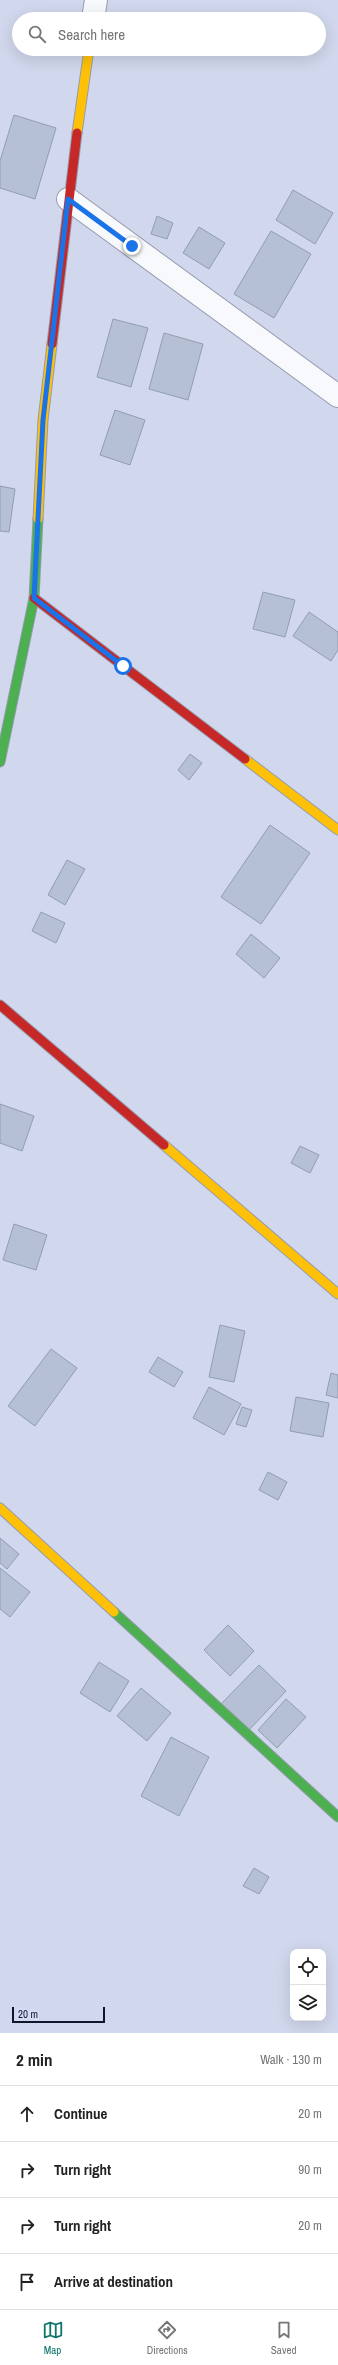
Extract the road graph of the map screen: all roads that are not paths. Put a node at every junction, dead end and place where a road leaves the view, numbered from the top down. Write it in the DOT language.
graph roads {
  1 [pos="96,0"];
  2 [pos="94,12"];
  3 [pos="88,56"];
  4 [pos="68,199"];
  5 [pos="338,396"];
  6 [pos="34,598"];
  7 [pos="0,762"];
  8 [pos="338,830"];
  9 [pos="0,1005"];
  10 [pos="338,1294"];
  11 [pos="0,1508"];
  12 [pos="338,1817"];
  1 -- 2 [label="street"];
  3 -- 4 [label="street"];
  4 -- 5 [label="street"];
  4 -- 6 [label="street"];
  6 -- 7 [label="street"];
  6 -- 8 [label="street"];
  9 -- 10 [label="street"];
  11 -- 12 [label="street"];
}
